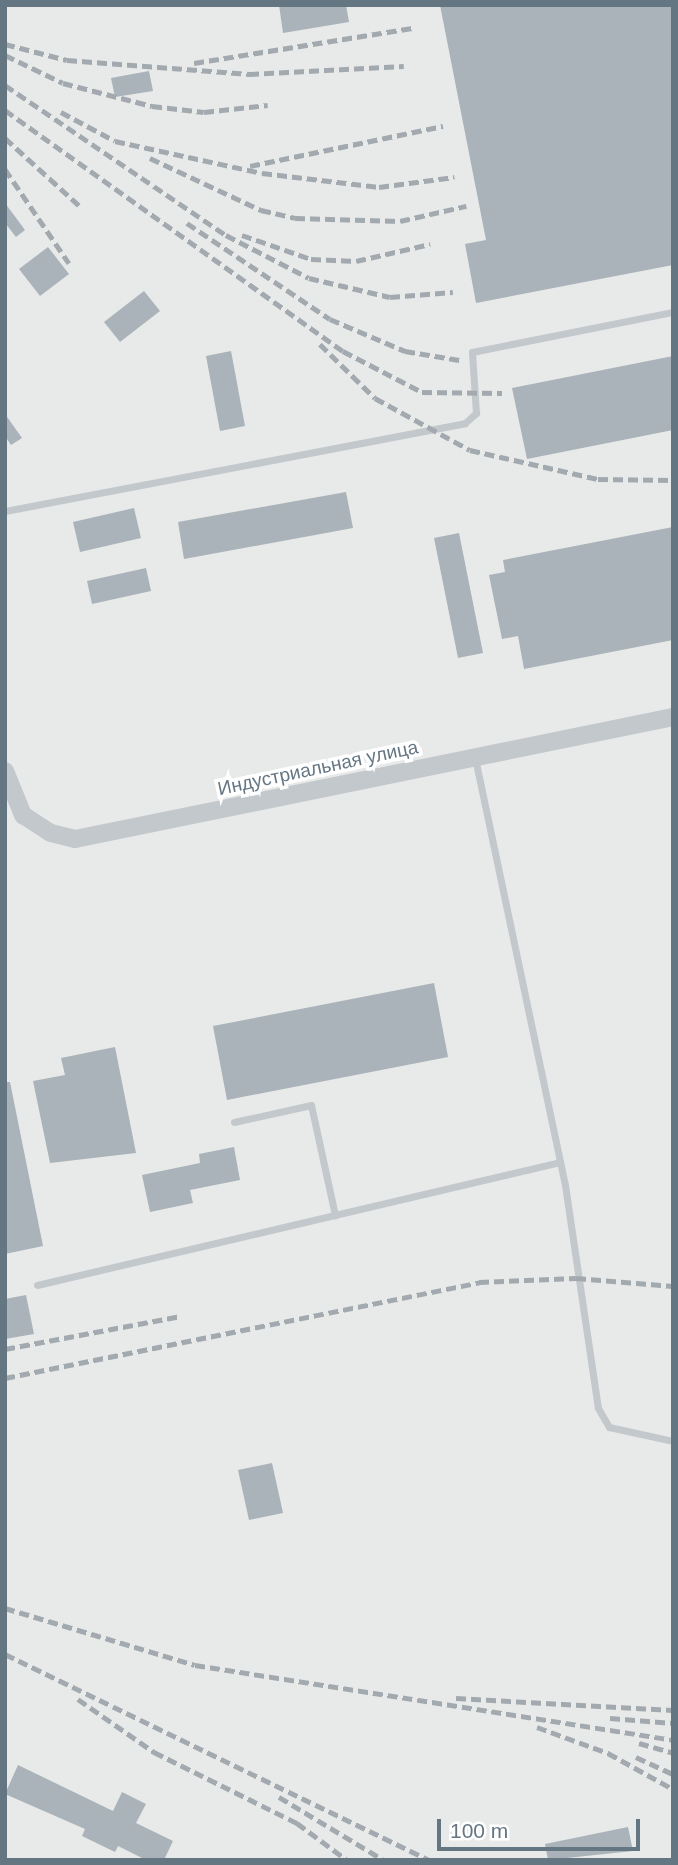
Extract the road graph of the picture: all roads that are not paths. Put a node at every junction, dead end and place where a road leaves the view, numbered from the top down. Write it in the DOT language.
graph roads {
  1 [pos="673,312"];
  2 [pos="5,511"];
  3 [pos="673,717"];
  4 [pos="475,757"];
  5 [pos="5,771"];
  6 [pos="234,1122"];
  7 [pos="559,1162"];
  8 [pos="335,1215"];
  9 [pos="37,1285"];
  10 [pos="673,1441"];
  1 -- 2 [label="lane"];
  3 -- 4 [label="street, Индустриальная улица"];
  4 -- 5 [label="street, Индустриальная улица"];
  4 -- 7 [label="lane"];
  6 -- 8 [label="lane"];
  7 -- 8 [label="lane"];
  7 -- 10 [label="lane"];
  8 -- 9 [label="lane"];
}
